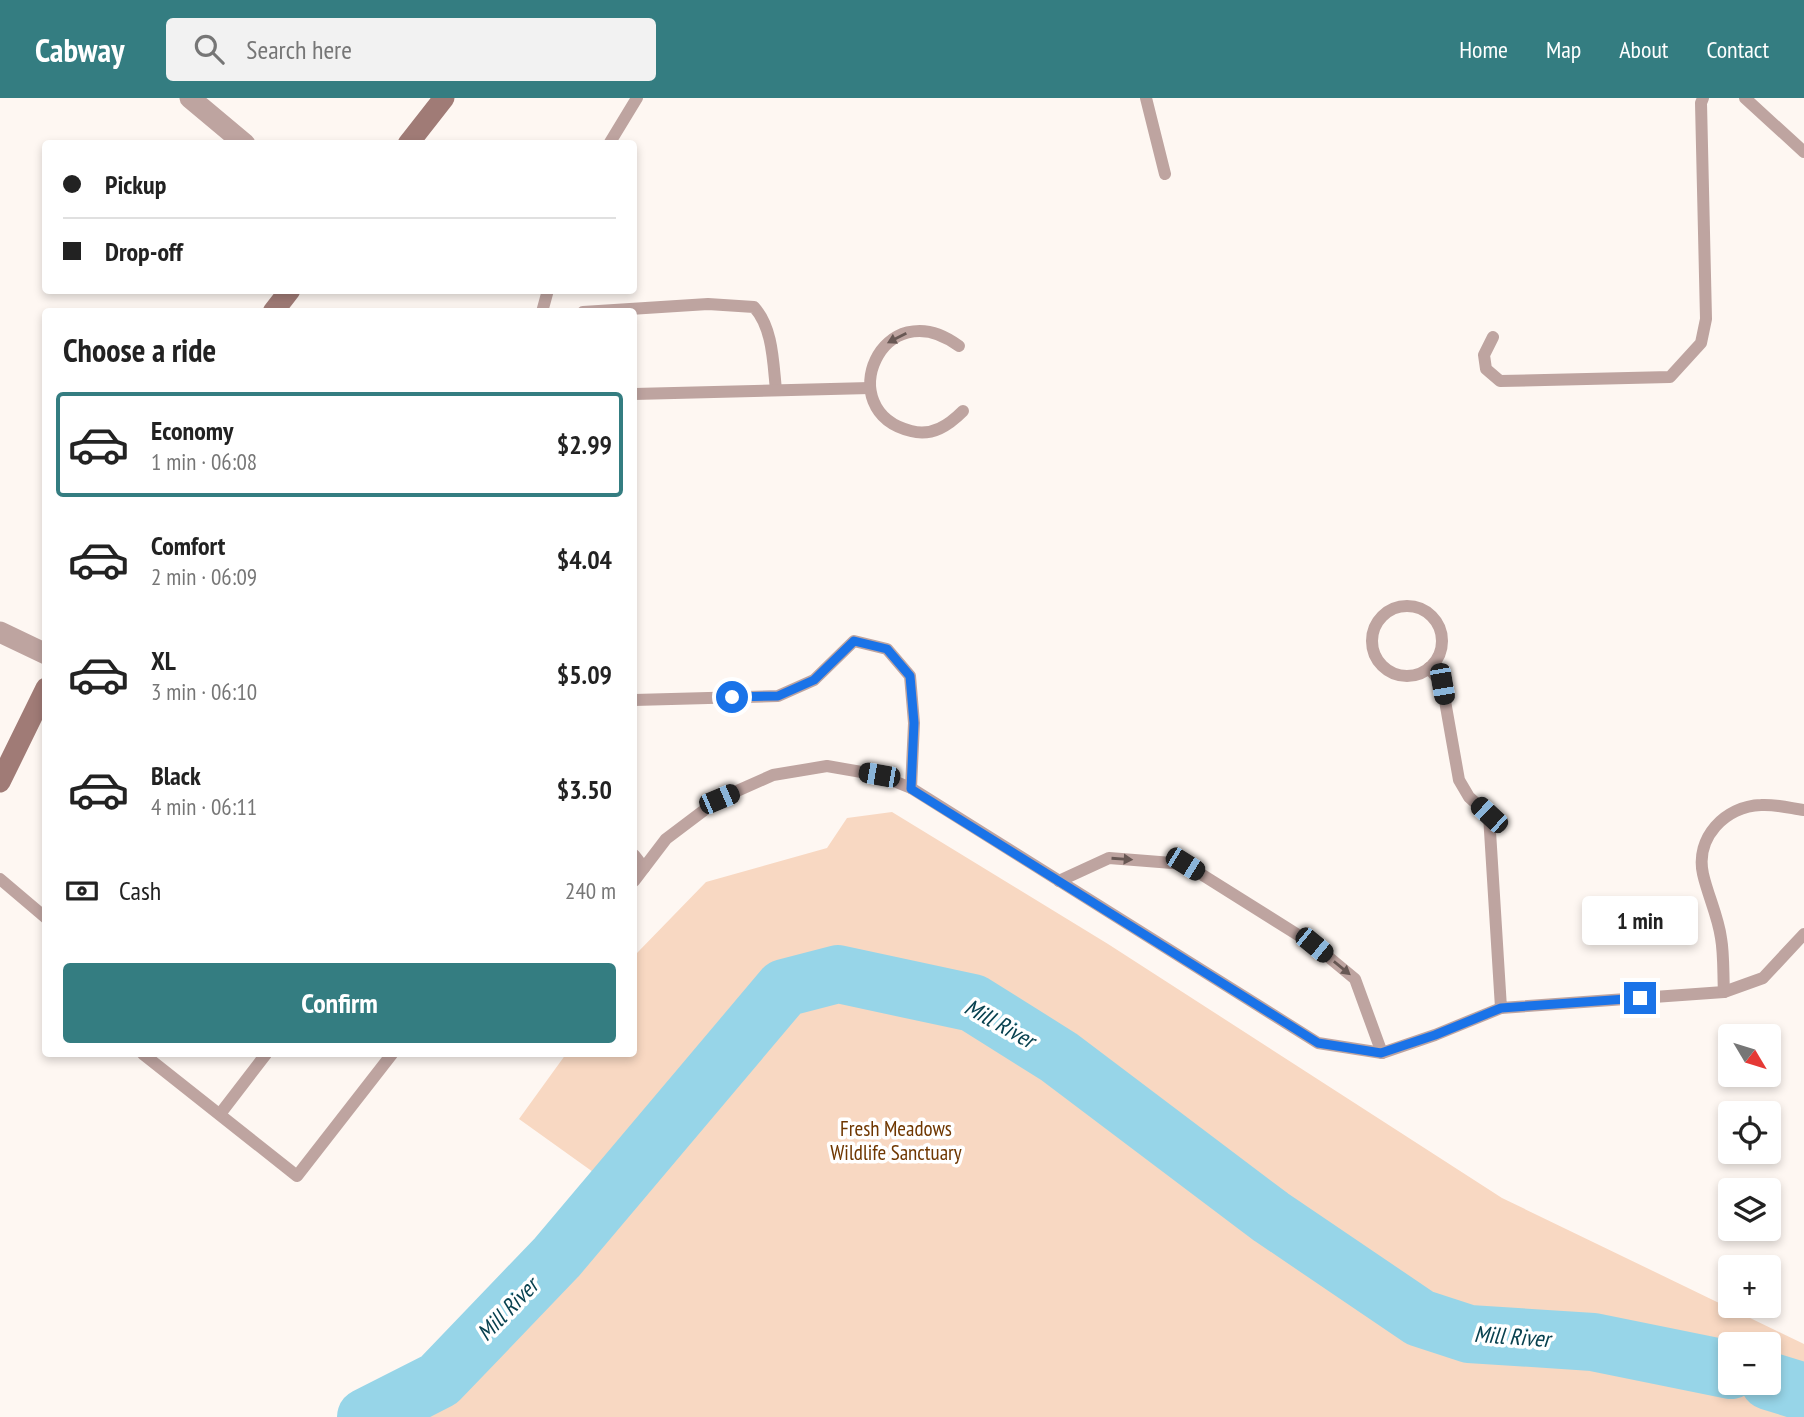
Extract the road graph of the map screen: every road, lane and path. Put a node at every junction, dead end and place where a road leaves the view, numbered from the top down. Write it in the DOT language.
graph roads {
  1 [pos="190,98"];
  2 [pos="444,98"];
  3 [pos="637,98"];
  4 [pos="1146,98"];
  5 [pos="1703,98"];
  6 [pos="1745,98"];
  7 [pos="240,140"];
  8 [pos="411,140"];
  9 [pos="611,140"];
  10 [pos="1804,152"];
  11 [pos="1165,174"];
  12 [pos="287,294"];
  13 [pos="276,308"];
  14 [pos="637,309"];
  15 [pos="1493,337"];
  16 [pos="959,346"];
  17 [pos="870,388"];
  18 [pos="776,390"];
  19 [pos="637,394"];
  20 [pos="962,411"];
  21 [pos="0,632"];
  22 [pos="42,652"];
  23 [pos="1429,668"];
  24 [pos="42,696"];
  25 [pos="637,700"];
  26 [pos="0,782"];
  27 [pos="911,789"];
  28 [pos="1804,810"];
  29 [pos="637,859"];
  30 [pos="644,868"];
  31 [pos="637,877"];
  32 [pos="0,879"];
  33 [pos="1059,881"];
  34 [pos="42,915"];
  35 [pos="1804,934"];
  36 [pos="1724,992"];
  37 [pos="1501,1008"];
  38 [pos="1381,1053"];
  39 [pos="147,1057"];
  40 [pos="264,1057"];
  41 [pos="390,1057"];
  42 [pos="220,1114"];
  1 -- 7 [label="street"];
  2 -- 8 [label="street"];
  3 -- 9 [label="lane"];
  4 -- 11 [label="lane"];
  5 -- 15 [label="lane"];
  6 -- 10 [label="lane"];
  12 -- 13 [label="street"];
  14 -- 18 [label="lane"];
  16 -- 17 [label="lane, one-way"];
  17 -- 18 [label="lane"];
  17 -- 20 [label="lane"];
  18 -- 19 [label="lane"];
  21 -- 22 [label="street"];
  23 -- 23 [label="lane"];
  23 -- 37 [label="lane"];
  24 -- 26 [label="street"];
  25 -- 27 [label="lane"];
  27 -- 30 [label="lane"];
  27 -- 33 [label="lane"];
  28 -- 36 [label="lane"];
  29 -- 30 [label="lane"];
  30 -- 31 [label="lane"];
  32 -- 34 [label="lane"];
  33 -- 38 [label="lane"];
  33 -- 38 [label="lane, one-way"];
  35 -- 36 [label="lane"];
  36 -- 37 [label="lane"];
  37 -- 38 [label="lane"];
  39 -- 42 [label="lane"];
  40 -- 42 [label="lane"];
  41 -- 42 [label="lane"];
}
